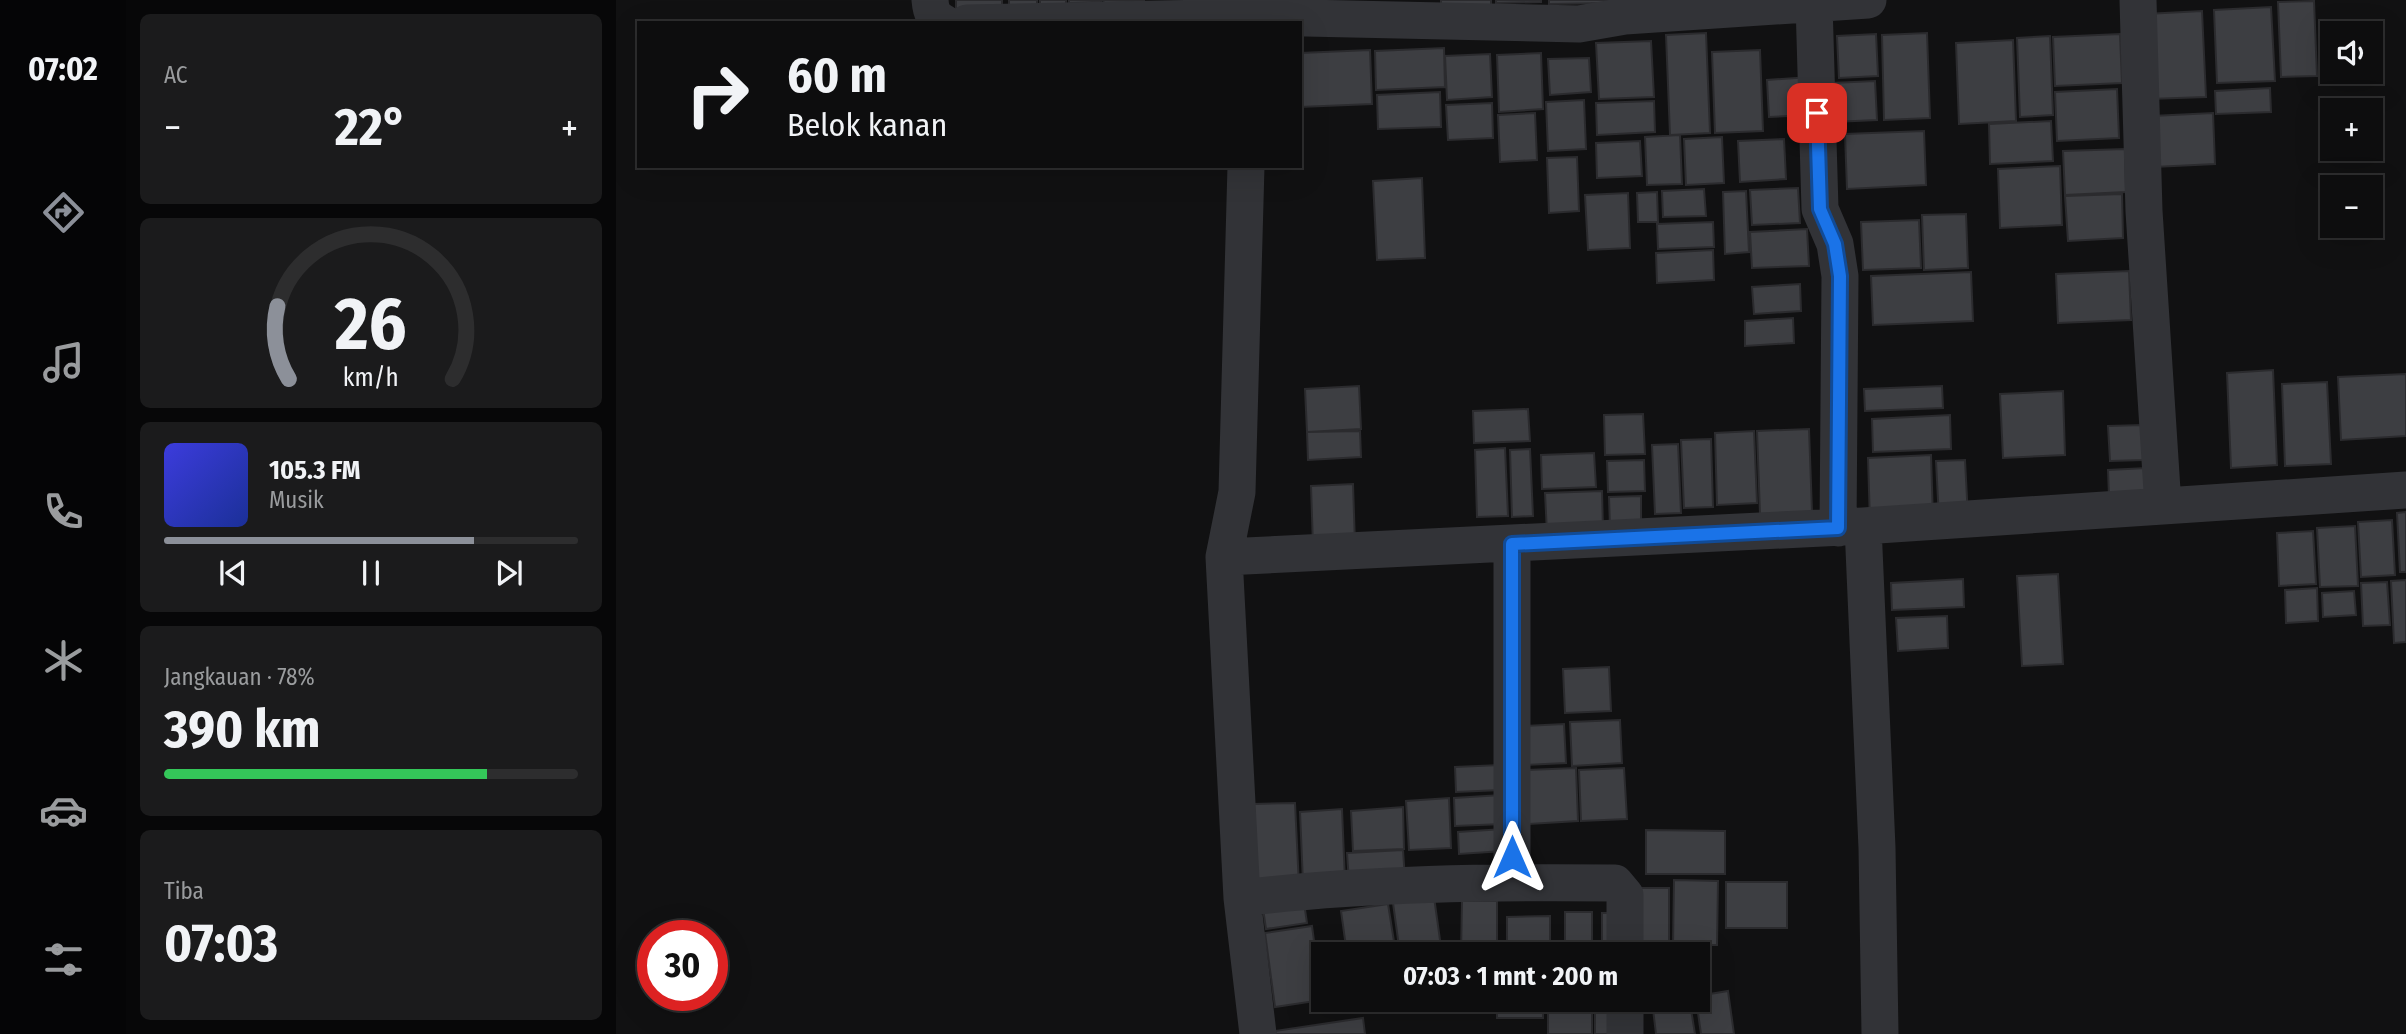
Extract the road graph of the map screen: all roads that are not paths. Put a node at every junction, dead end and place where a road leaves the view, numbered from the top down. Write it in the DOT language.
graph roads {
  1 [pos="930,0"];
  2 [pos="1868,0"];
  3 [pos="2138,0"];
  4 [pos="1814,3"];
  5 [pos="1625,8"];
  6 [pos="1257,20"];
  7 [pos="940,21"];
  8 [pos="1160,21"];
  9 [pos="1246,168"];
  10 [pos="2406,490"];
  11 [pos="2163,506"];
  12 [pos="1851,527"];
  13 [pos="1512,544"];
  14 [pos="1224,557"];
  15 [pos="1512,883"];
  16 [pos="1242,898"];
  17 [pos="1625,942"];
  18 [pos="1625,1012"];
  19 [pos="1258,1034"];
  20 [pos="1625,1034"];
  21 [pos="1880,1034"];
  1 -- 7 [label="street"];
  2 -- 4 [label="street"];
  3 -- 11 [label="street"];
  4 -- 5 [label="street"];
  4 -- 12 [label="street"];
  5 -- 6 [label="street"];
  6 -- 8 [label="street"];
  9 -- 14 [label="street"];
  10 -- 11 [label="street"];
  11 -- 12 [label="street"];
  12 -- 13 [label="street"];
  12 -- 21 [label="street"];
  13 -- 14 [label="street"];
  13 -- 15 [label="street"];
  14 -- 16 [label="street"];
  15 -- 16 [label="street"];
  15 -- 17 [label="street"];
  16 -- 19 [label="street"];
  18 -- 20 [label="street"];
}
